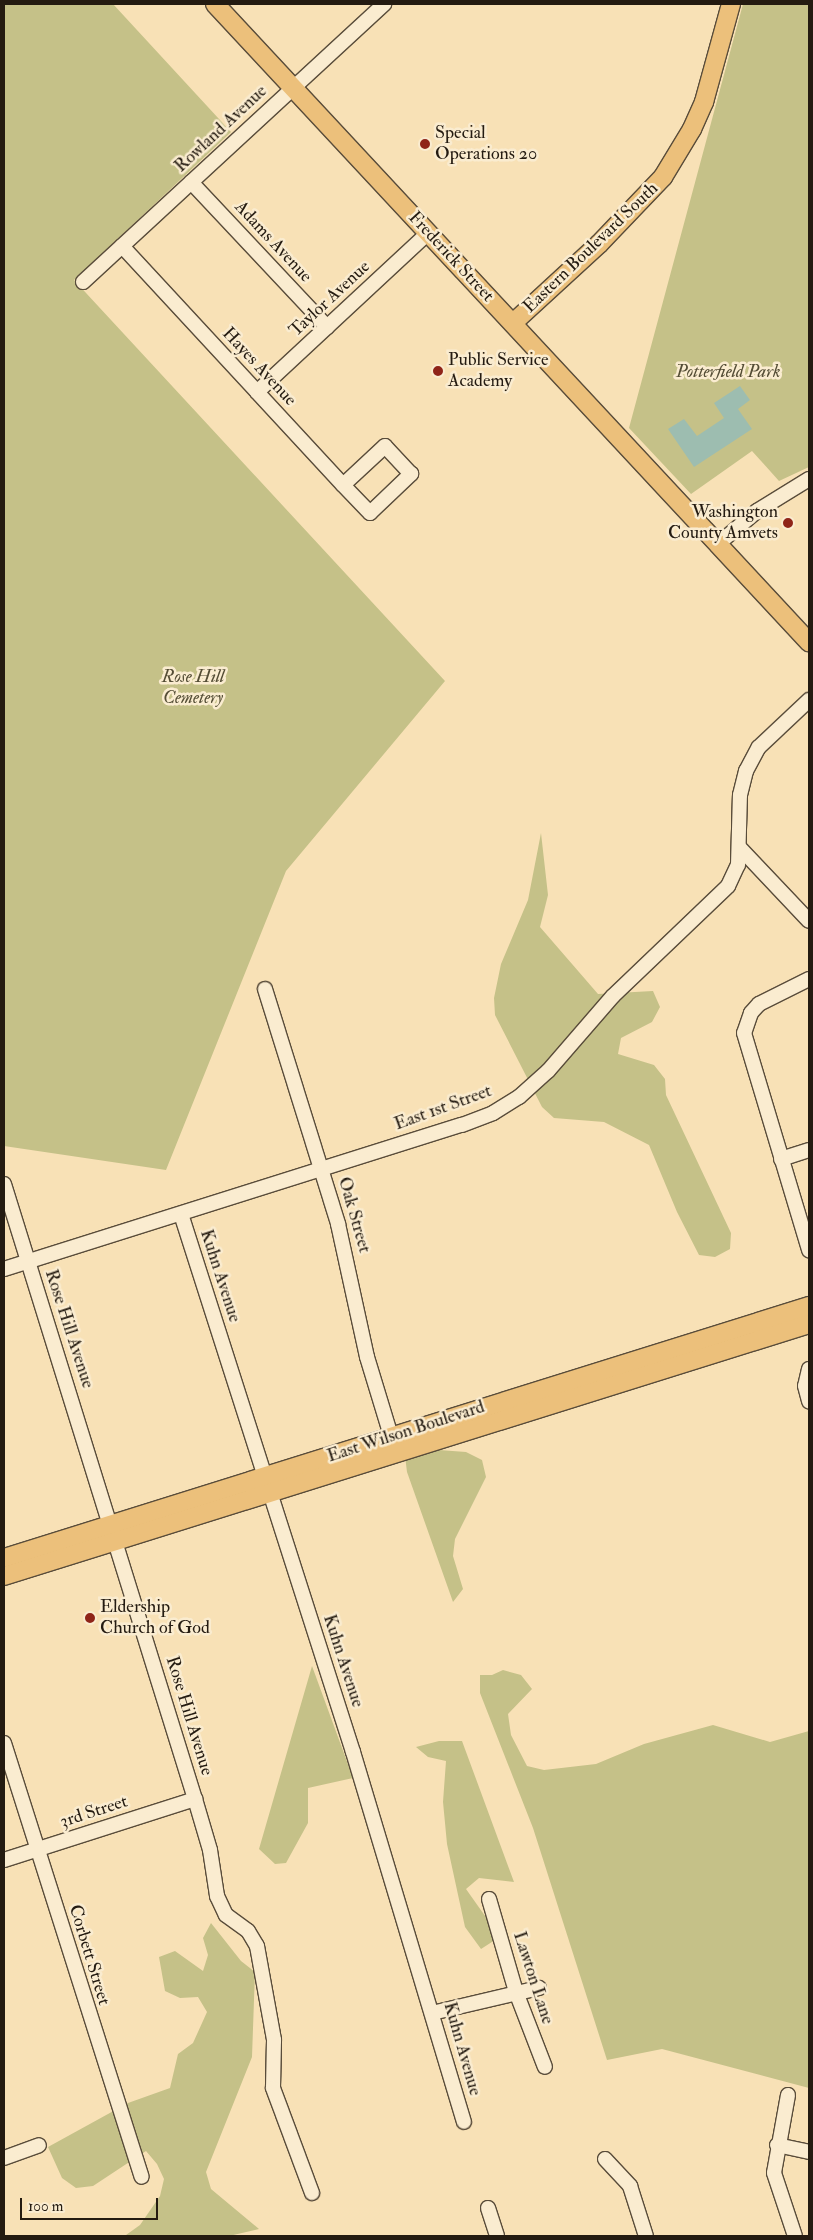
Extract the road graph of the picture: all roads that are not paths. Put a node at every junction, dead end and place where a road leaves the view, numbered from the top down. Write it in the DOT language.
graph roads {
  1 [pos="215,4"];
  2 [pos="384,4"];
  3 [pos="731,4"];
  4 [pos="293,87"];
  5 [pos="192,182"];
  6 [pos="428,233"];
  7 [pos="122,246"];
  8 [pos="83,282"];
  9 [pos="513,323"];
  10 [pos="327,327"];
  11 [pos="257,392"];
  12 [pos="809,480"];
  13 [pos="343,485"];
  14 [pos="718,544"];
  15 [pos="809,642"];
  16 [pos="809,700"];
  17 [pos="740,848"];
  18 [pos="809,921"];
  19 [pos="809,979"];
  20 [pos="266,989"];
  21 [pos="809,1150"];
  22 [pos="781,1159"];
  23 [pos="321,1169"];
  24 [pos="4,1184"];
  25 [pos="181,1214"];
  26 [pos="809,1250"];
  27 [pos="28,1262"];
  28 [pos="4,1269"];
  29 [pos="809,1306"];
  30 [pos="809,1324"];
  31 [pos="809,1369"];
  32 [pos="809,1401"];
  33 [pos="391,1436"];
  34 [pos="396,1454"];
  35 [pos="267,1484"];
  36 [pos="113,1532"];
  37 [pos="4,1558"];
  38 [pos="4,1576"];
  39 [pos="4,1743"];
  40 [pos="195,1799"];
  41 [pos="37,1850"];
  42 [pos="4,1860"];
  43 [pos="489,1899"];
  44 [pos="539,1988"];
  45 [pos="516,1992"];
  46 [pos="432,2013"];
  47 [pos="545,2067"];
  48 [pos="788,2095"];
  49 [pos="464,2122"];
  50 [pos="39,2145"];
  51 [pos="777,2145"];
  52 [pos="809,2152"];
  53 [pos="4,2158"];
  54 [pos="605,2159"];
  55 [pos="142,2177"];
  56 [pos="312,2193"];
  57 [pos="488,2208"];
  58 [pos="496,2236"];
  59 [pos="646,2236"];
  60 [pos="795,2236"];
  1 -- 4 [label="main road, Frederick Street"];
  2 -- 4 [label="street, Rowland Avenue"];
  3 -- 9 [label="main road, Eastern Boulevard South"];
  4 -- 5 [label="street, Rowland Avenue"];
  4 -- 6 [label="main road, Frederick Street"];
  5 -- 7 [label="street, Rowland Avenue"];
  5 -- 10 [label="street, Adams Avenue"];
  6 -- 9 [label="main road, Frederick Street"];
  6 -- 10 [label="street, Taylor Avenue"];
  7 -- 8 [label="street, Rowland Avenue"];
  7 -- 11 [label="street, Hayes Avenue"];
  9 -- 14 [label="main road, Frederick Street"];
  10 -- 11 [label="street, Taylor Avenue"];
  11 -- 13 [label="street, Hayes Avenue"];
  12 -- 14 [label="street"];
  13 -- 13 [label="street, Hayes Avenue"];
  14 -- 15 [label="main road, Frederick Street"];
  16 -- 17 [label="street, East 1st Street"];
  17 -- 18 [label="street"];
  17 -- 23 [label="street, East 1st Street"];
  19 -- 22 [label="street"];
  20 -- 23 [label="street, Oak Street"];
  21 -- 22 [label="street"];
  22 -- 26 [label="street"];
  23 -- 25 [label="street, East 1st Street"];
  23 -- 33 [label="street, Oak Street"];
  24 -- 27 [label="street, Rose Hill Avenue"];
  25 -- 27 [label="street, East 1st Street"];
  25 -- 35 [label="street, Kuhn Avenue"];
  27 -- 28 [label="street, East 1st Street"];
  27 -- 36 [label="street, Rose Hill Avenue"];
  29 -- 33 [label="main road, East Wilson Boulevard"];
  30 -- 34 [label="main road, East Wilson Boulevard"];
  31 -- 32 [label="street"];
  33 -- 34 [label="street, Oak Street"];
  33 -- 35 [label="main road, East Wilson Boulevard"];
  34 -- 35 [label="main road, East Wilson Boulevard"];
  35 -- 36 [label="main road, East Wilson Boulevard"];
  35 -- 46 [label="street, Kuhn Avenue"];
  36 -- 37 [label="main road, East Wilson Boulevard"];
  36 -- 38 [label="main road, East Wilson Boulevard"];
  36 -- 40 [label="street, Rose Hill Avenue"];
  39 -- 41 [label="street, Corbett Street"];
  40 -- 41 [label="street, 3rd Street"];
  40 -- 56 [label="street, Rose Hill Avenue"];
  41 -- 42 [label="street, 3rd Street"];
  41 -- 55 [label="street, Corbett Street"];
  43 -- 45 [label="street, Lawton Lane"];
  44 -- 45 [label="street"];
  45 -- 46 [label="street"];
  45 -- 47 [label="street, Lawton Lane"];
  46 -- 49 [label="street, Kuhn Avenue"];
  48 -- 51 [label="street"];
  50 -- 53 [label="street"];
  51 -- 52 [label="street"];
  51 -- 60 [label="street"];
  54 -- 59 [label="street"];
  57 -- 58 [label="street"];
}
